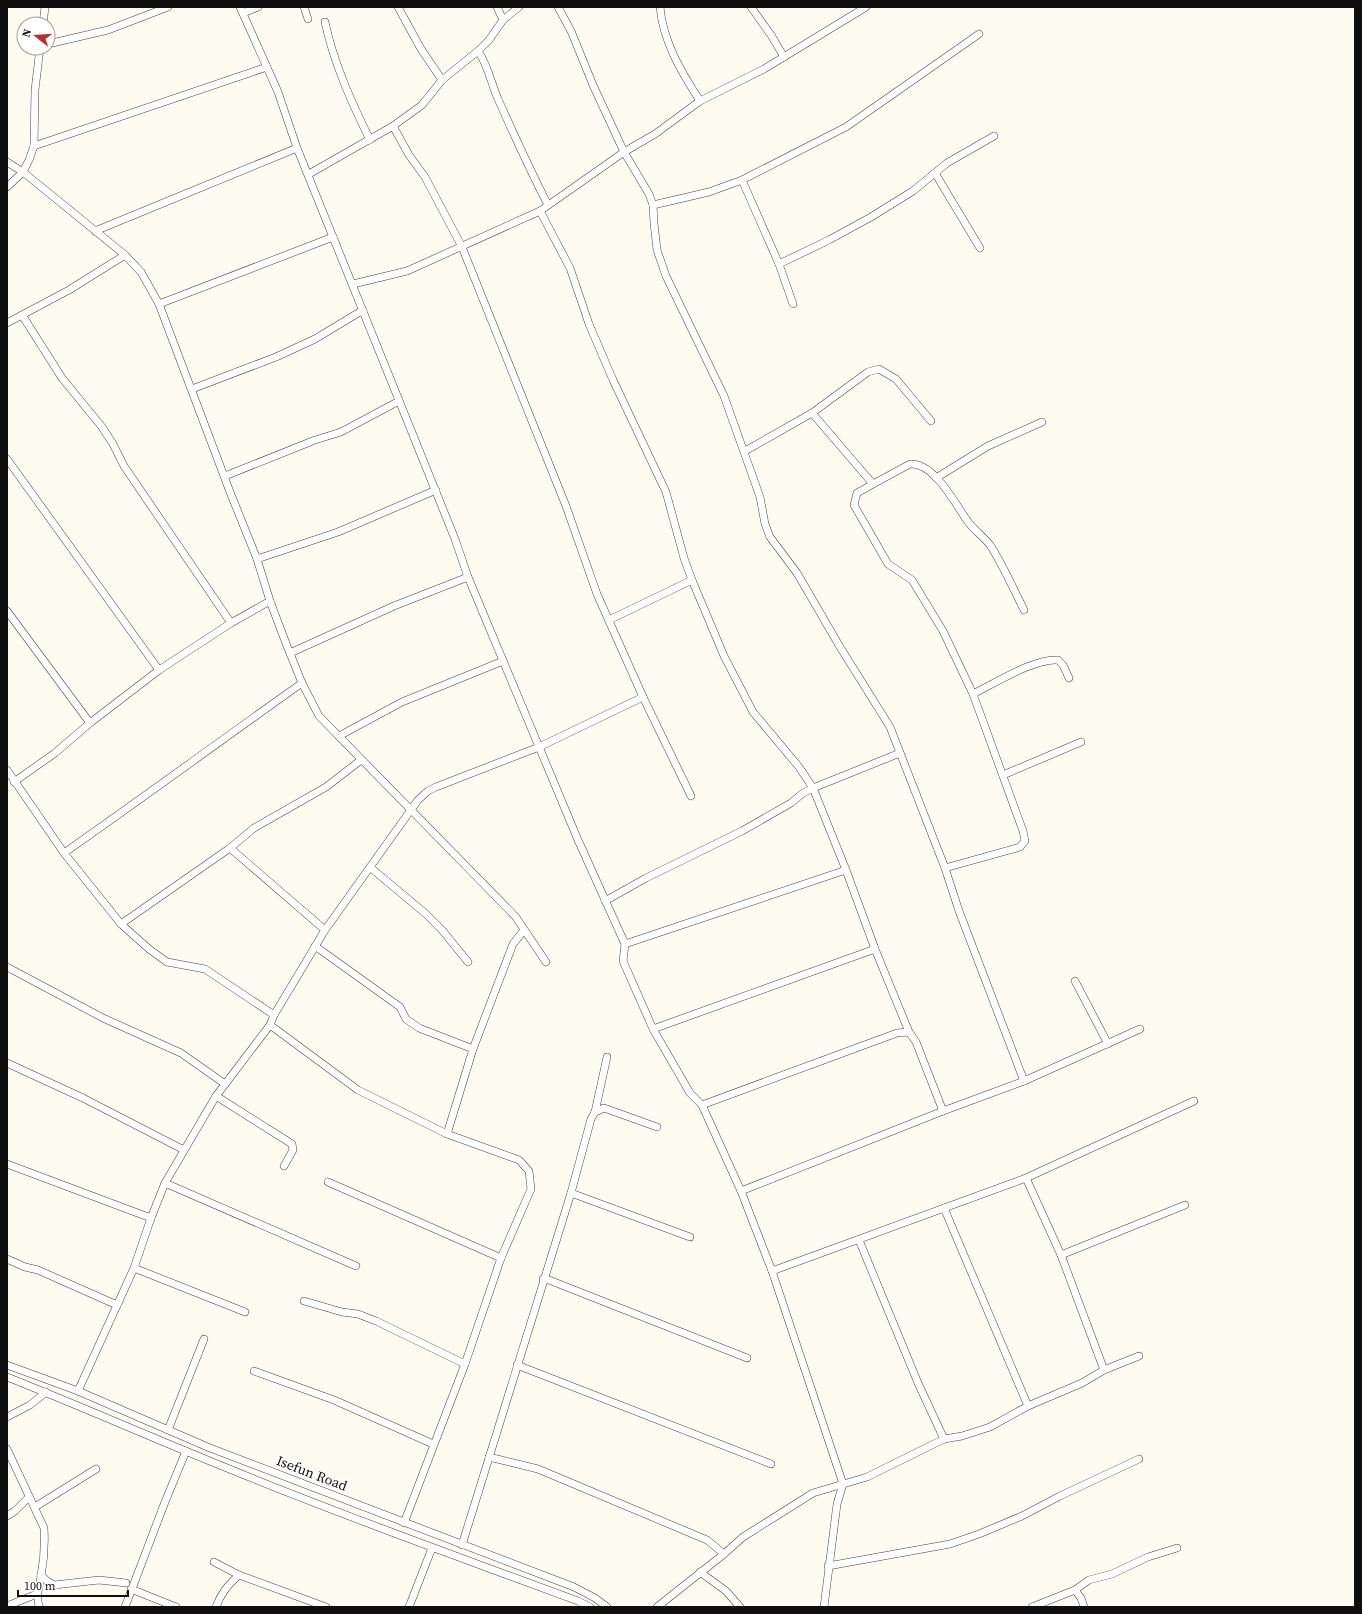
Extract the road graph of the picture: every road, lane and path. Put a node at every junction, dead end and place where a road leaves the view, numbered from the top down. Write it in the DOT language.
graph roads {
  1 [pos="168,7"];
  2 [pos="258,7"];
  3 [pos="304,7"];
  4 [pos="398,7"];
  5 [pos="497,7"];
  6 [pos="519,7"];
  7 [pos="558,7"];
  8 [pos="660,7"];
  9 [pos="751,7"];
  10 [pos="866,7"];
  11 [pos="242,10"];
  12 [pos="308,19"];
  13 [pos="503,20"];
  14 [pos="325,22"];
  15 [pos="979,34"];
  16 [pos="56,42"];
  17 [pos="478,51"];
  18 [pos="39,56"];
  19 [pos="784,57"];
  20 [pos="267,67"];
  21 [pos="442,80"];
  22 [pos="700,101"];
  23 [pos="393,126"];
  24 [pos="994,136"];
  25 [pos="370,140"];
  26 [pos="34,146"];
  27 [pos="297,148"];
  28 [pos="624,152"];
  29 [pos="7,162"];
  30 [pos="23,172"];
  31 [pos="935,173"];
  32 [pos="309,174"];
  33 [pos="742,180"];
  34 [pos="7,187"];
  35 [pos="548,205"];
  36 [pos="654,205"];
  37 [pos="540,211"];
  38 [pos="95,231"];
  39 [pos="333,237"];
  40 [pos="462,247"];
  41 [pos="980,248"];
  42 [pos="125,255"];
  43 [pos="779,264"];
  44 [pos="353,284"];
  45 [pos="159,304"];
  46 [pos="793,304"];
  47 [pos="363,310"];
  48 [pos="22,315"];
  49 [pos="7,323"];
  50 [pos="192,389"];
  51 [pos="399,401"];
  52 [pos="812,413"];
  53 [pos="930,421"];
  54 [pos="1042,422"];
  55 [pos="745,451"];
  56 [pos="7,459"];
  57 [pos="225,476"];
  58 [pos="936,478"];
  59 [pos="873,484"];
  60 [pos="436,490"];
  61 [pos="257,559"];
  62 [pos="468,577"];
  63 [pos="692,580"];
  64 [pos="270,601"];
  65 [pos="1024,610"];
  66 [pos="7,612"];
  67 [pos="608,620"];
  68 [pos="232,623"];
  69 [pos="290,653"];
  70 [pos="503,661"];
  71 [pos="159,670"];
  72 [pos="1069,678"];
  73 [pos="302,683"];
  74 [pos="973,694"];
  75 [pos="643,697"];
  76 [pos="90,724"];
  77 [pos="340,736"];
  78 [pos="1081,742"];
  79 [pos="539,747"];
  80 [pos="900,753"];
  81 [pos="361,760"];
  82 [pos="7,771"];
  83 [pos="1003,775"];
  84 [pos="14,782"];
  85 [pos="813,788"];
  86 [pos="690,796"];
  87 [pos="411,811"];
  88 [pos="230,848"];
  89 [pos="64,853"];
  90 [pos="371,868"];
  91 [pos="945,868"];
  92 [pos="846,870"];
  93 [pos="605,901"];
  94 [pos="121,924"];
  95 [pos="325,930"];
  96 [pos="524,930"];
  97 [pos="625,944"];
  98 [pos="315,946"];
  99 [pos="875,950"];
  100 [pos="468,962"];
  101 [pos="546,962"];
  102 [pos="7,967"];
  103 [pos="1075,981"];
  104 [pos="274,1015"];
  105 [pos="270,1025"];
  106 [pos="653,1029"];
  107 [pos="1140,1029"];
  108 [pos="909,1032"];
  109 [pos="1108,1044"];
  110 [pos="473,1049"];
  111 [pos="607,1057"];
  112 [pos="7,1063"];
  113 [pos="1024,1081"];
  114 [pos="225,1084"];
  115 [pos="216,1096"];
  116 [pos="1194,1101"];
  117 [pos="702,1105"];
  118 [pos="943,1111"];
  119 [pos="595,1112"];
  120 [pos="657,1127"];
  121 [pos="447,1134"];
  122 [pos="184,1150"];
  123 [pos="7,1164"];
  124 [pos="284,1166"];
  125 [pos="1026,1178"];
  126 [pos="328,1182"];
  127 [pos="166,1183"];
  128 [pos="741,1191"];
  129 [pos="571,1193"];
  130 [pos="1185,1205"];
  131 [pos="944,1208"];
  132 [pos="150,1218"];
  133 [pos="690,1237"];
  134 [pos="859,1240"];
  135 [pos="1061,1255"];
  136 [pos="501,1258"];
  137 [pos="7,1259"];
  138 [pos="356,1266"];
  139 [pos="134,1268"];
  140 [pos="772,1271"];
  141 [pos="544,1279"];
  142 [pos="304,1301"];
  143 [pos="117,1305"];
  144 [pos="245,1312"];
  145 [pos="204,1339"];
  146 [pos="1139,1356"];
  147 [pos="747,1358"];
  148 [pos="465,1364"];
  149 [pos="7,1365"];
  150 [pos="517,1365"];
  151 [pos="1104,1370"];
  152 [pos="254,1371"];
  153 [pos="7,1377"];
  154 [pos="46,1392"];
  155 [pos="78,1392"];
  156 [pos="1028,1406"];
  157 [pos="7,1417"];
  158 [pos="168,1430"];
  159 [pos="944,1439"];
  160 [pos="433,1444"];
  161 [pos="7,1449"];
  162 [pos="186,1450"];
  163 [pos="488,1457"];
  164 [pos="1139,1459"];
  165 [pos="770,1464"];
  166 [pos="96,1469"];
  167 [pos="843,1484"];
  168 [pos="29,1497"];
  169 [pos="35,1507"];
  170 [pos="7,1516"];
  171 [pos="404,1523"];
  172 [pos="462,1545"];
  173 [pos="432,1548"];
  174 [pos="1177,1548"];
  175 [pos="724,1554"];
  176 [pos="214,1562"];
  177 [pos="828,1566"];
  178 [pos="531,1571"];
  179 [pos="700,1572"];
  180 [pos="42,1575"];
  181 [pos="240,1575"];
  182 [pos="526,1582"];
  183 [pos="126,1583"];
  184 [pos="131,1589"];
  185 [pos="1075,1590"];
  186 [pos="37,1594"];
  187 [pos="7,1606"];
  188 [pos="322,1606"];
  189 [pos="39,1607"];
  190 [pos="125,1607"];
  191 [pos="176,1607"];
  192 [pos="216,1607"];
  193 [pos="409,1607"];
  194 [pos="590,1607"];
  195 [pos="607,1607"];
  196 [pos="657,1607"];
  197 [pos="740,1607"];
  198 [pos="824,1607"];
  199 [pos="1032,1607"];
  200 [pos="1084,1607"];
  1 -- 16 [label="street"];
  2 -- 11 [label="street"];
  3 -- 12 [label="street"];
  4 -- 21 [label="street"];
  5 -- 13 [label="street"];
  6 -- 13 [label="street"];
  7 -- 28 [label="street"];
  8 -- 22 [label="street"];
  9 -- 19 [label="street"];
  10 -- 19 [label="street"];
  11 -- 20 [label="street"];
  13 -- 17 [label="street"];
  14 -- 25 [label="street"];
  15 -- 33 [label="street"];
  17 -- 21 [label="street"];
  17 -- 35 [label="street"];
  18 -- 26 [label="street"];
  19 -- 22 [label="street"];
  20 -- 26 [label="street"];
  20 -- 27 [label="street"];
  21 -- 23 [label="street"];
  22 -- 28 [label="street"];
  23 -- 25 [label="street"];
  23 -- 40 [label="street"];
  24 -- 31 [label="street"];
  25 -- 32 [label="street"];
  26 -- 30 [label="street"];
  27 -- 32 [label="street"];
  27 -- 38 [label="street"];
  28 -- 35 [label="street"];
  28 -- 36 [label="street"];
  29 -- 30 [label="street"];
  30 -- 34 [label="street"];
  30 -- 38 [label="street"];
  31 -- 41 [label="street"];
  31 -- 43 [label="street"];
  32 -- 39 [label="street"];
  33 -- 36 [label="street"];
  33 -- 43 [label="street"];
  35 -- 37 [label="street"];
  36 -- 55 [label="street"];
  37 -- 40 [label="street"];
  37 -- 63 [label="street"];
  38 -- 42 [label="street"];
  39 -- 44 [label="street"];
  39 -- 45 [label="street"];
  40 -- 44 [label="street"];
  40 -- 67 [label="street"];
  42 -- 45 [label="street"];
  42 -- 48 [label="street"];
  43 -- 46 [label="street"];
  44 -- 47 [label="street"];
  45 -- 50 [label="street"];
  47 -- 50 [label="street"];
  47 -- 51 [label="street"];
  48 -- 49 [label="street"];
  48 -- 68 [label="street"];
  50 -- 57 [label="street"];
  51 -- 57 [label="street"];
  51 -- 60 [label="street"];
  52 -- 53 [label="street"];
  52 -- 55 [label="street"];
  52 -- 59 [label="street"];
  54 -- 58 [label="street"];
  55 -- 80 [label="street"];
  56 -- 71 [label="street"];
  57 -- 61 [label="street"];
  58 -- 59 [label="street"];
  58 -- 65 [label="street"];
  59 -- 74 [label="street"];
  60 -- 61 [label="street"];
  60 -- 62 [label="street"];
  61 -- 64 [label="street"];
  62 -- 69 [label="street"];
  62 -- 70 [label="street"];
  63 -- 67 [label="street"];
  63 -- 85 [label="street"];
  64 -- 68 [label="street"];
  64 -- 69 [label="street"];
  66 -- 76 [label="street"];
  67 -- 75 [label="street"];
  68 -- 71 [label="street"];
  69 -- 73 [label="street"];
  70 -- 77 [label="street"];
  70 -- 79 [label="street"];
  71 -- 76 [label="street"];
  72 -- 74 [label="street"];
  73 -- 77 [label="street"];
  73 -- 89 [label="street"];
  74 -- 83 [label="street"];
  75 -- 79 [label="street"];
  75 -- 86 [label="street"];
  76 -- 84 [label="street"];
  77 -- 81 [label="street"];
  78 -- 83 [label="street"];
  79 -- 87 [label="street"];
  79 -- 93 [label="street"];
  80 -- 85 [label="street"];
  80 -- 91 [label="street"];
  81 -- 87 [label="street"];
  81 -- 88 [label="street"];
  82 -- 84 [label="street"];
  83 -- 91 [label="street"];
  84 -- 89 [label="street"];
  85 -- 92 [label="street"];
  85 -- 93 [label="street"];
  87 -- 90 [label="street"];
  87 -- 96 [label="street"];
  88 -- 94 [label="street"];
  88 -- 95 [label="street"];
  89 -- 94 [label="street"];
  90 -- 95 [label="street"];
  90 -- 100 [label="street"];
  91 -- 113 [label="street"];
  92 -- 97 [label="street"];
  92 -- 99 [label="street"];
  93 -- 97 [label="street"];
  94 -- 104 [label="street"];
  95 -- 98 [label="street"];
  96 -- 101 [label="street"];
  96 -- 110 [label="street"];
  97 -- 106 [label="street"];
  98 -- 104 [label="street"];
  98 -- 110 [label="street"];
  99 -- 106 [label="street"];
  99 -- 108 [label="street"];
  102 -- 114 [label="street"];
  103 -- 109 [label="street"];
  104 -- 105 [label="street"];
  105 -- 114 [label="street"];
  105 -- 121 [label="street"];
  106 -- 117 [label="street"];
  107 -- 109 [label="street"];
  108 -- 117 [label="street"];
  108 -- 118 [label="street"];
  109 -- 113 [label="street"];
  110 -- 121 [label="street"];
  111 -- 119 [label="street"];
  112 -- 122 [label="street"];
  113 -- 118 [label="street"];
  114 -- 115 [label="street"];
  115 -- 122 [label="street"];
  115 -- 124 [label="street"];
  116 -- 125 [label="street"];
  117 -- 128 [label="street"];
  118 -- 128 [label="street"];
  119 -- 120 [label="street"];
  119 -- 129 [label="street"];
  121 -- 136 [label="street"];
  122 -- 127 [label="street"];
  123 -- 132 [label="street"];
  125 -- 131 [label="street"];
  125 -- 135 [label="street"];
  126 -- 136 [label="street"];
  127 -- 132 [label="street"];
  127 -- 138 [label="street"];
  128 -- 140 [label="street"];
  129 -- 133 [label="street"];
  129 -- 141 [label="street"];
  130 -- 135 [label="street"];
  131 -- 134 [label="street"];
  131 -- 156 [label="street"];
  132 -- 139 [label="street"];
  134 -- 140 [label="street"];
  134 -- 159 [label="street"];
  135 -- 151 [label="street"];
  136 -- 148 [label="street"];
  137 -- 143 [label="street"];
  139 -- 143 [label="street"];
  139 -- 144 [label="street"];
  140 -- 167 [label="street"];
  141 -- 147 [label="street"];
  141 -- 150 [label="street"];
  142 -- 148 [label="street"];
  143 -- 155 [label="street"];
  145 -- 158 [label="street"];
  146 -- 151 [label="street"];
  148 -- 160 [label="street"];
  149 -- 155 [label="street, Isefun Road"];
  150 -- 163 [label="street"];
  150 -- 165 [label="street"];
  151 -- 156 [label="street"];
  152 -- 160 [label="street"];
  153 -- 154 [label="street, Isefun Road"];
  154 -- 157 [label="street"];
  154 -- 162 [label="street, Isefun Road"];
  155 -- 158 [label="street, Isefun Road"];
  156 -- 159 [label="street"];
  158 -- 171 [label="street, Isefun Road"];
  159 -- 167 [label="street"];
  160 -- 171 [label="street"];
  161 -- 168 [label="street"];
  162 -- 173 [label="street, Isefun Road"];
  162 -- 184 [label="street"];
  163 -- 172 [label="street"];
  163 -- 175 [label="street"];
  164 -- 177 [label="street"];
  166 -- 169 [label="street"];
  167 -- 175 [label="street"];
  167 -- 177 [label="street"];
  168 -- 169 [label="street"];
  168 -- 170 [label="street"];
  169 -- 180 [label="street"];
  171 -- 172 [label="street, Isefun Road"];
  172 -- 178 [label="street, Isefun Road"];
  173 -- 182 [label="street, Isefun Road"];
  173 -- 193 [label="street"];
  174 -- 185 [label="street"];
  175 -- 179 [label="street"];
  176 -- 181 [label="street"];
  177 -- 198 [label="street"];
  178 -- 182 [label="street"];
  178 -- 195 [label="street, Isefun Road"];
  179 -- 196 [label="street"];
  179 -- 197 [label="street"];
  180 -- 183 [label="street"];
  180 -- 186 [label="street"];
  181 -- 188 [label="street"];
  181 -- 192 [label="street"];
  182 -- 194 [label="street, Isefun Road"];
  184 -- 190 [label="street"];
  184 -- 191 [label="street"];
  185 -- 199 [label="street"];
  185 -- 200 [label="street"];
  186 -- 187 [label="street"];
  186 -- 189 [label="street"];
}
